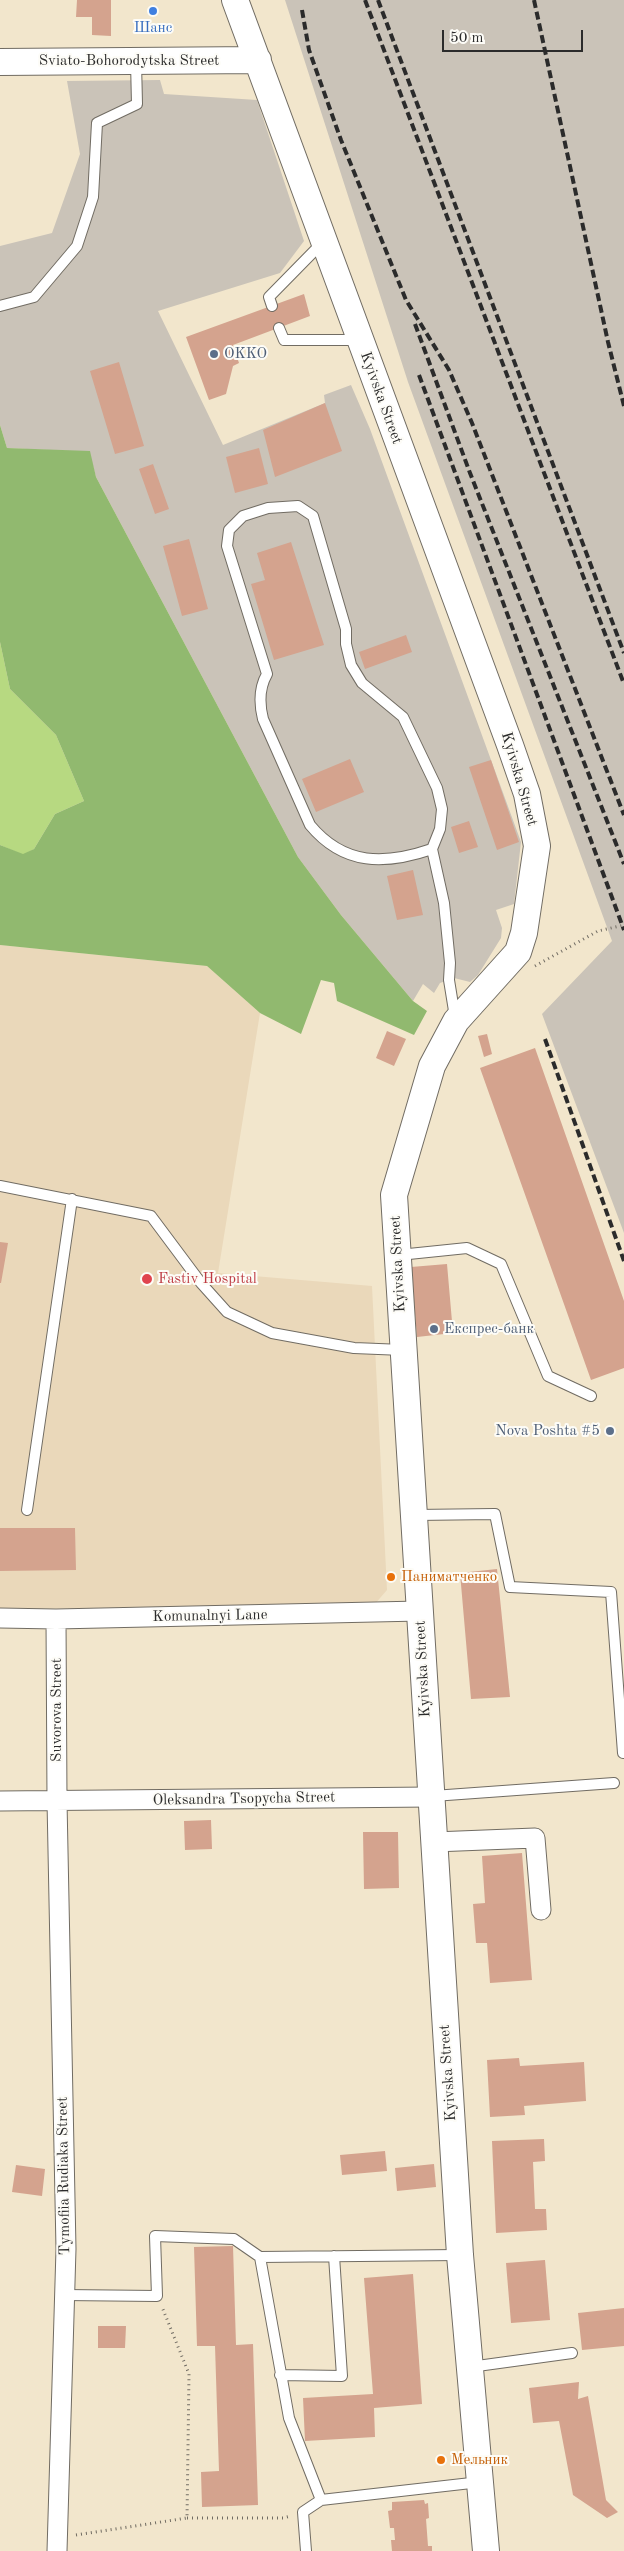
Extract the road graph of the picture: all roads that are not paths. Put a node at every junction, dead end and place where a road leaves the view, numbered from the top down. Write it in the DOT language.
graph roads {
  1 [pos="235,0"];
  2 [pos="258,60"];
  3 [pos="0,62"];
  4 [pos="136,62"];
  5 [pos="325,239"];
  6 [pos="0,306"];
  7 [pos="272,306"];
  8 [pos="279,328"];
  9 [pos="360,340"];
  10 [pos="432,849"];
  11 [pos="456,1021"];
  12 [pos="0,1186"];
  13 [pos="72,1199"];
  14 [pos="398,1255"];
  15 [pos="403,1350"];
  16 [pos="591,1396"];
  17 [pos="27,1510"];
  18 [pos="414,1515"];
  19 [pos="420,1611"];
  20 [pos="0,1618"];
  21 [pos="56,1619"];
  22 [pos="623,1753"];
  23 [pos="614,1783"];
  24 [pos="431,1797"];
  25 [pos="0,1801"];
  26 [pos="57,1802"];
  27 [pos="434,1842"];
  28 [pos="541,1910"];
  29 [pos="460,2254"];
  30 [pos="334,2256"];
  31 [pos="260,2257"];
  32 [pos="64,2295"];
  33 [pos="572,2353"];
  34 [pos="470,2367"];
  35 [pos="280,2375"];
  36 [pos="480,2482"];
  37 [pos="321,2500"];
  38 [pos="58,2544"];
  39 [pos="306,2551"];
  40 [pos="486,2551"];
  1 -- 2 [label="main road, Kyivska Street"];
  2 -- 4 [label="main road, Sviato-Bohorodytska Street"];
  2 -- 5 [label="main road, Kyivska Street"];
  3 -- 4 [label="main road, Sviato-Bohorodytska Street"];
  4 -- 6 [label="lane"];
  5 -- 7 [label="lane"];
  5 -- 9 [label="main road, Kyivska Street"];
  8 -- 9 [label="lane"];
  9 -- 11 [label="main road, Kyivska Street"];
  10 -- 10 [label="lane"];
  10 -- 11 [label="lane"];
  11 -- 14 [label="main road, Kyivska Street"];
  12 -- 13 [label="lane"];
  13 -- 15 [label="lane"];
  13 -- 17 [label="lane"];
  14 -- 15 [label="main road, Kyivska Street"];
  14 -- 16 [label="lane"];
  15 -- 18 [label="main road, Kyivska Street"];
  18 -- 19 [label="main road, Kyivska Street"];
  18 -- 22 [label="lane"];
  19 -- 21 [label="street, Komunalnyi Lane"];
  19 -- 24 [label="main road, Kyivska Street"];
  20 -- 21 [label="street, Komunalnyi Lane"];
  21 -- 26 [label="street, Suvorova Street"];
  23 -- 24 [label="lane"];
  24 -- 26 [label="street, Oleksandra Tsopycha Street"];
  24 -- 27 [label="main road, Kyivska Street"];
  25 -- 26 [label="street, Oleksandra Tsopycha Street"];
  26 -- 32 [label="street, Tymofiia Rudiaka Street"];
  27 -- 28 [label="street"];
  27 -- 29 [label="main road, Kyivska Street"];
  29 -- 30 [label="lane"];
  29 -- 34 [label="main road, Kyivska Street"];
  30 -- 31 [label="lane"];
  30 -- 35 [label="lane"];
  31 -- 32 [label="lane"];
  31 -- 35 [label="lane"];
  32 -- 38 [label="street, Tymofiia Rudiaka Street"];
  33 -- 34 [label="lane"];
  34 -- 36 [label="main road, Kyivska Street"];
  35 -- 37 [label="lane"];
  36 -- 37 [label="lane"];
  36 -- 40 [label="main road, Kyivska Street"];
  37 -- 39 [label="lane"];
}
